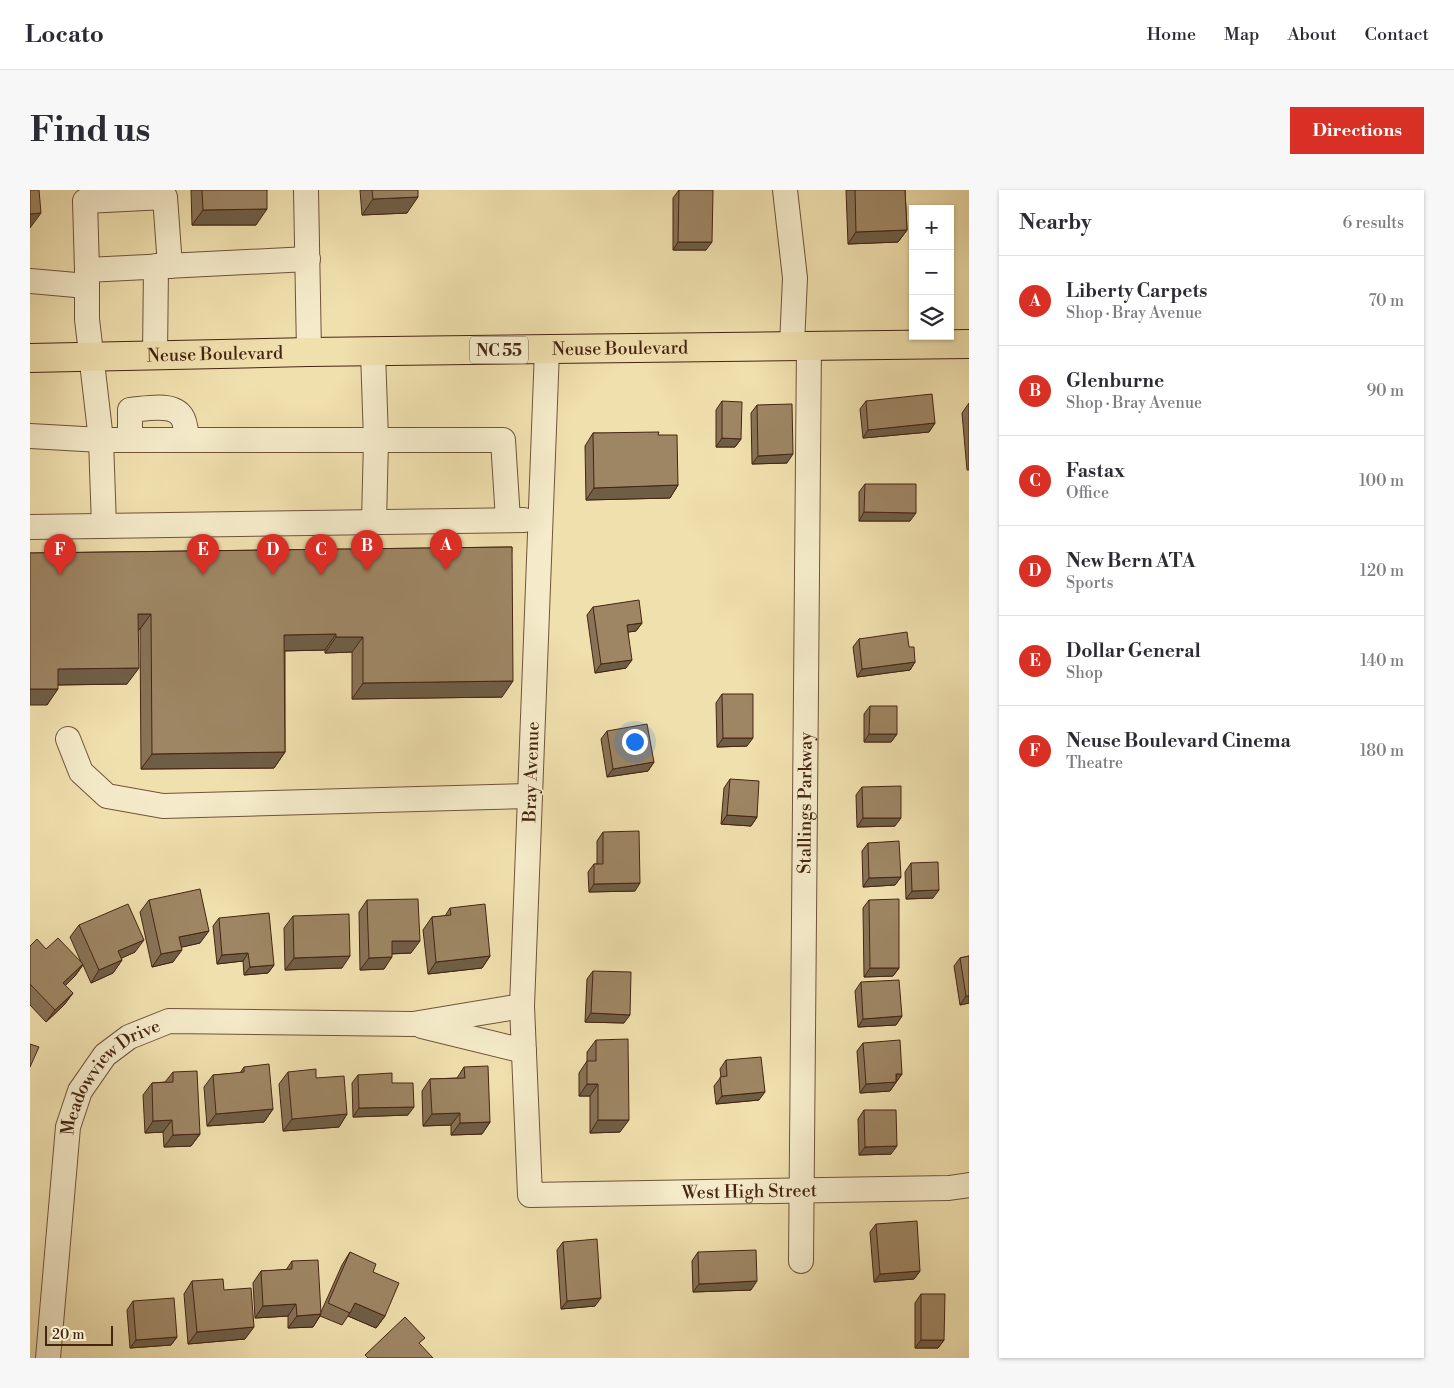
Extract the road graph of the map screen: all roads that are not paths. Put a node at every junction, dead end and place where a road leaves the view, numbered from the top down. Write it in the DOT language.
graph roads {
  1 [pos="306,190"];
  2 [pos="785,190"];
  3 [pos="308,260"];
  4 [pos="163,266"];
  5 [pos="87,278"];
  6 [pos="30,281"];
  7 [pos="969,344"];
  8 [pos="801,345"];
  9 [pos="547,350"];
  10 [pos="309,352"];
  11 [pos="373,352"];
  12 [pos="155,356"];
  13 [pos="92,357"];
  14 [pos="30,358"];
  15 [pos="30,436"];
  16 [pos="101,440"];
  17 [pos="130,440"];
  18 [pos="187,440"];
  19 [pos="376,440"];
  20 [pos="508,520"];
  21 [pos="540,520"];
  22 [pos="374,522"];
  23 [pos="104,526"];
  24 [pos="30,527"];
  25 [pos="68,739"];
  26 [pos="530,796"];
  27 [pos="522,1006"];
  28 [pos="413,1024"];
  29 [pos="524,1051"];
  30 [pos="969,1186"];
  31 [pos="801,1192"];
  32 [pos="530,1195"];
  33 [pos="801,1261"];
  34 [pos="48,1358"];
  1 -- 3 [label="street"];
  2 -- 8 [label="street, Stallings Parkway"];
  3 -- 4 [label="street"];
  3 -- 10 [label="street"];
  4 -- 5 [label="street"];
  4 -- 5 [label="street"];
  4 -- 12 [label="street"];
  5 -- 6 [label="street"];
  5 -- 13 [label="street"];
  7 -- 8 [label="main road, Neuse Boulevard / NC 55"];
  8 -- 9 [label="main road, Neuse Boulevard / NC 55"];
  8 -- 31 [label="street, Stallings Parkway"];
  9 -- 11 [label="main road, Neuse Boulevard / NC 55"];
  9 -- 21 [label="street, Bray Avenue"];
  10 -- 11 [label="main road, Neuse Boulevard / NC 55"];
  10 -- 12 [label="main road, Neuse Boulevard / NC 55"];
  11 -- 19 [label="street"];
  12 -- 13 [label="main road, Neuse Boulevard / NC 55"];
  13 -- 14 [label="main road, Neuse Boulevard / NC 55"];
  13 -- 16 [label="street"];
  15 -- 16 [label="street"];
  16 -- 17 [label="street"];
  16 -- 23 [label="street"];
  17 -- 18 [label="street"];
  17 -- 18 [label="street"];
  18 -- 19 [label="street"];
  19 -- 20 [label="street"];
  19 -- 22 [label="street"];
  20 -- 21 [label="street"];
  20 -- 22 [label="street"];
  21 -- 26 [label="street, Bray Avenue"];
  22 -- 23 [label="street"];
  23 -- 24 [label="street"];
  25 -- 26 [label="street"];
  26 -- 27 [label="street, Bray Avenue"];
  27 -- 28 [label="street, Meadowview Drive"];
  27 -- 29 [label="street, Bray Avenue"];
  28 -- 29 [label="street, Meadowview Drive"];
  28 -- 34 [label="street, Meadowview Drive"];
  29 -- 32 [label="street, Bray Avenue"];
  30 -- 31 [label="street, West High Street"];
  31 -- 32 [label="street, West High Street"];
  31 -- 33 [label="street, Stallings Parkway"];
}
